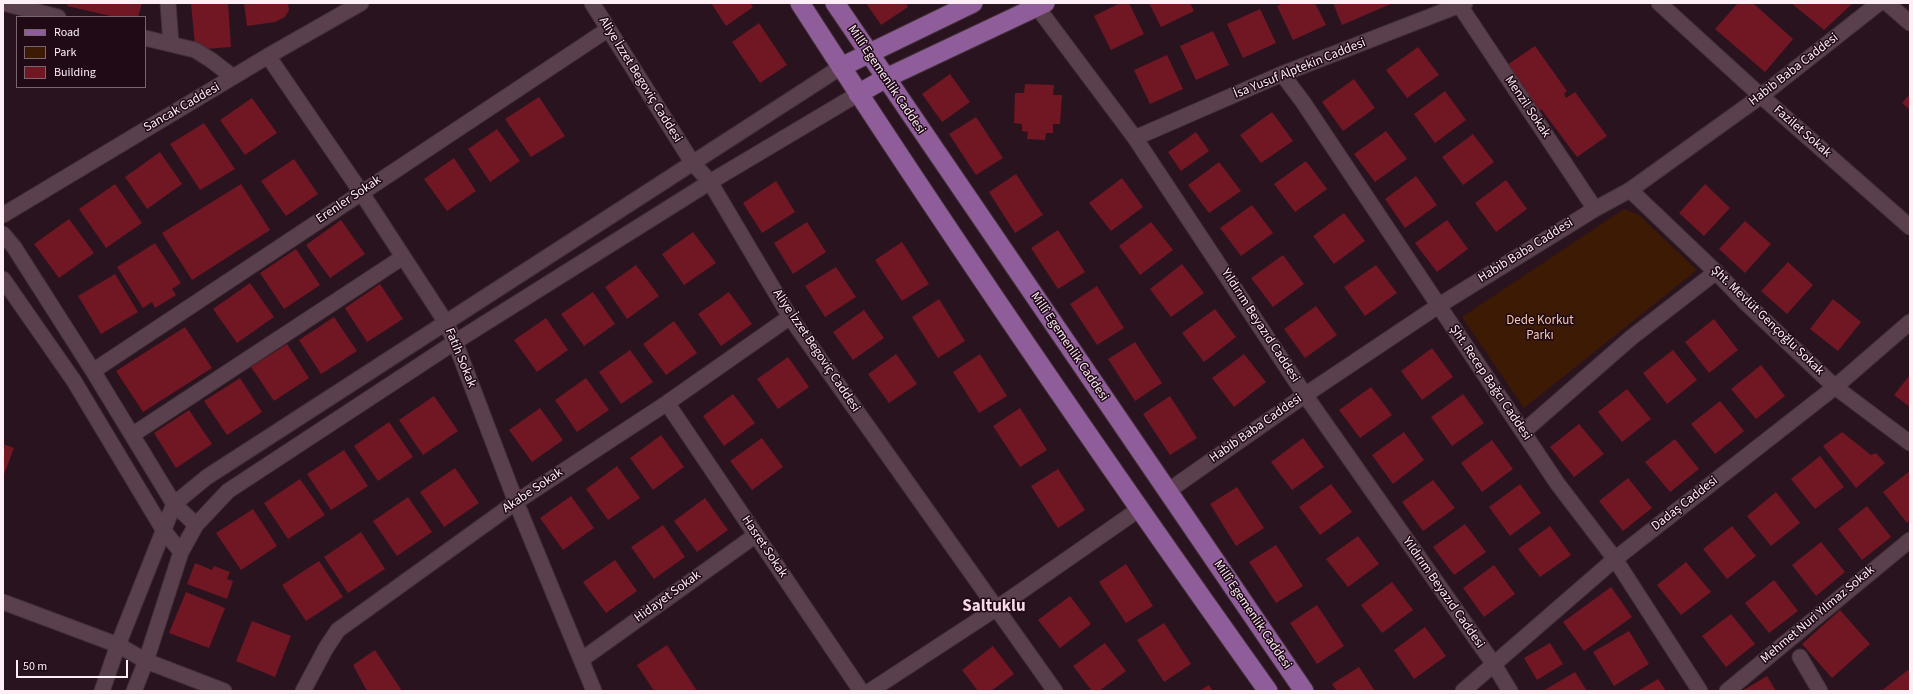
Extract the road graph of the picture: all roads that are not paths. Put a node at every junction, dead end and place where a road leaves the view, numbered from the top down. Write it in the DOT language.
graph roads {
  1 [pos="3,3"];
  2 [pos="168,3"];
  3 [pos="361,3"];
  4 [pos="592,3"];
  5 [pos="800,3"];
  6 [pos="835,3"];
  7 [pos="973,3"];
  8 [pos="1659,3"];
  9 [pos="1879,3"];
  10 [pos="1887,3"];
  11 [pos="1039,4"];
  12 [pos="1462,4"];
  13 [pos="342,9"];
  14 [pos="53,12"];
  15 [pos="1910,23"];
  16 [pos="607,30"];
  17 [pos="146,38"];
  18 [pos="170,44"];
  19 [pos="867,53"];
  20 [pos="268,56"];
  21 [pos="841,66"];
  22 [pos="1282,74"];
  23 [pos="233,77"];
  24 [pos="886,78"];
  25 [pos="858,94"];
  26 [pos="1762,96"];
  27 [pos="1135,138"];
  28 [pos="692,162"];
  29 [pos="710,182"];
  30 [pos="1630,190"];
  31 [pos="361,192"];
  32 [pos="1595,209"];
  33 [pos="3,215"];
  34 [pos="1910,227"];
  35 [pos="3,234"];
  36 [pos="403,257"];
  37 [pos="1716,272"];
  38 [pos="3,279"];
  39 [pos="1438,306"];
  40 [pos="790,317"];
  41 [pos="445,321"];
  42 [pos="1910,322"];
  43 [pos="455,342"];
  44 [pos="93,371"];
  45 [pos="1835,387"];
  46 [pos="1305,395"];
  47 [pos="667,403"];
  48 [pos="1523,432"];
  49 [pos="132,436"];
  50 [pos="1910,443"];
  51 [pos="1168,491"];
  52 [pos="516,502"];
  53 [pos="174,504"];
  54 [pos="1138,510"];
  55 [pos="196,525"];
  56 [pos="164,531"];
  57 [pos="756,535"];
  58 [pos="1910,540"];
  59 [pos="181,552"];
  60 [pos="1615,559"];
  61 [pos="3,602"];
  62 [pos="997,608"];
  63 [pos="118,646"];
  64 [pos="1800,657"];
  65 [pos="581,660"];
  66 [pos="146,661"];
  67 [pos="1493,663"];
  68 [pos="102,691"];
  69 [pos="134,691"];
  70 [pos="224,691"];
  71 [pos="303,691"];
  72 [pos="594,691"];
  73 [pos="860,691"];
  74 [pos="870,691"];
  75 [pos="1055,691"];
  76 [pos="1268,691"];
  77 [pos="1304,691"];
  78 [pos="1463,691"];
  79 [pos="1510,691"];
  80 [pos="1700,691"];
  81 [pos="1727,691"];
  82 [pos="1820,691"];
  1 -- 14 [label="street"];
  2 -- 18 [label="street"];
  3 -- 13 [label="street, Sancak Caddesi"];
  4 -- 16 [label="street, Aliye İzzet Begoviç Caddesi"];
  5 -- 21 [label="main road"];
  6 -- 19 [label="main road, Millî Egemenlik Caddesi"];
  7 -- 19 [label="main road"];
  8 -- 26 [label="street, Fazilet Sokak"];
  9 -- 26 [label="street, Habib Baba Caddesi"];
  10 -- 15 [label="street"];
  11 -- 24 [label="main road"];
  11 -- 27 [label="street, Yıldırım Beyazıd Caddesi"];
  12 -- 22 [label="street, İsa Yusuf Alptekin Caddesi"];
  12 -- 32 [label="street, Menzil Sokak"];
  13 -- 20 [label="street, Sancak Caddesi"];
  16 -- 28 [label="street, Aliye İzzet Begoviç Caddesi"];
  16 -- 31 [label="street, Erenler Sokak"];
  17 -- 18 [label="street"];
  18 -- 23 [label="street"];
  19 -- 21 [label="main road"];
  19 -- 24 [label="main road, Millî Egemenlik Caddesi"];
  20 -- 23 [label="street, Sancak Caddesi"];
  20 -- 31 [label="street, Fatih Sokak"];
  21 -- 25 [label="main road"];
  21 -- 28 [label="street"];
  22 -- 27 [label="street, İsa Yusuf Alptekin Caddesi"];
  22 -- 39 [label="street, Şht. Recep Bağcı Caddesi"];
  23 -- 33 [label="street, Sancak Caddesi"];
  24 -- 25 [label="main road"];
  24 -- 51 [label="main road, Millî Egemenlik Caddesi"];
  25 -- 29 [label="street"];
  25 -- 54 [label="main road"];
  26 -- 30 [label="street, Habib Baba Caddesi"];
  26 -- 34 [label="street, Fazilet Sokak"];
  27 -- 46 [label="street, Yıldırım Beyazıd Caddesi"];
  28 -- 29 [label="street, Aliye İzzet Begoviç Caddesi"];
  28 -- 41 [label="street"];
  29 -- 40 [label="street, Aliye İzzet Begoviç Caddesi"];
  29 -- 43 [label="street"];
  30 -- 32 [label="street, Habib Baba Caddesi"];
  30 -- 37 [label="street, Şht. Mevlüt Gençoğlu Sokak"];
  31 -- 36 [label="street, Fatih Sokak"];
  31 -- 44 [label="street, Erenler Sokak"];
  32 -- 39 [label="street, Habib Baba Caddesi"];
  35 -- 44 [label="street"];
  36 -- 41 [label="street, Fatih Sokak"];
  36 -- 49 [label="street"];
  37 -- 45 [label="street, Şht. Mevlüt Gençoğlu Sokak"];
  37 -- 48 [label="street"];
  38 -- 56 [label="street"];
  39 -- 46 [label="street, Habib Baba Caddesi"];
  39 -- 48 [label="street, Şht. Recep Bağcı Caddesi"];
  40 -- 47 [label="street, Akabe Sokak"];
  40 -- 62 [label="street, Aliye İzzet Begoviç Caddesi"];
  41 -- 43 [label="street, Fatih Sokak"];
  41 -- 53 [label="street"];
  42 -- 45 [label="street, Dadaş Caddesi"];
  43 -- 52 [label="street, Fatih Sokak"];
  43 -- 55 [label="street"];
  44 -- 49 [label="street"];
  45 -- 50 [label="street, Şht. Mevlüt Gençoğlu Sokak"];
  45 -- 60 [label="street, Dadaş Caddesi"];
  46 -- 51 [label="street, Habib Baba Caddesi"];
  46 -- 67 [label="street, Yıldırım Beyazıd Caddesi"];
  47 -- 52 [label="street, Akabe Sokak"];
  47 -- 57 [label="street, Hasret Sokak"];
  48 -- 60 [label="street, Şht. Recep Bağcı Caddesi"];
  49 -- 53 [label="street"];
  51 -- 77 [label="main road, Millî Egemenlik Caddesi"];
  52 -- 65 [label="street, Fatih Sokak"];
  52 -- 71 [label="street, Akabe Sokak"];
  53 -- 55 [label="street"];
  53 -- 56 [label="street"];
  54 -- 62 [label="street"];
  54 -- 76 [label="main road"];
  55 -- 59 [label="street"];
  56 -- 59 [label="street"];
  56 -- 63 [label="street"];
  57 -- 65 [label="street, Hidayet Sokak"];
  57 -- 73 [label="street, Hasret Sokak"];
  58 -- 81 [label="street, Mehmet Nuri Yılmaz Sokak"];
  59 -- 66 [label="street"];
  60 -- 67 [label="street, Dadaş Caddesi"];
  60 -- 80 [label="street, Şht. Recep Bağcı Caddesi"];
  61 -- 63 [label="street"];
  62 -- 74 [label="street"];
  62 -- 75 [label="street, Aliye İzzet Begoviç Caddesi"];
  63 -- 66 [label="street"];
  63 -- 68 [label="street"];
  64 -- 82 [label="street"];
  65 -- 72 [label="street, Fatih Sokak"];
  66 -- 69 [label="street"];
  66 -- 70 [label="street"];
  67 -- 78 [label="street, Dadaş Caddesi"];
  67 -- 79 [label="street, Yıldırım Beyazıd Caddesi"];
}
